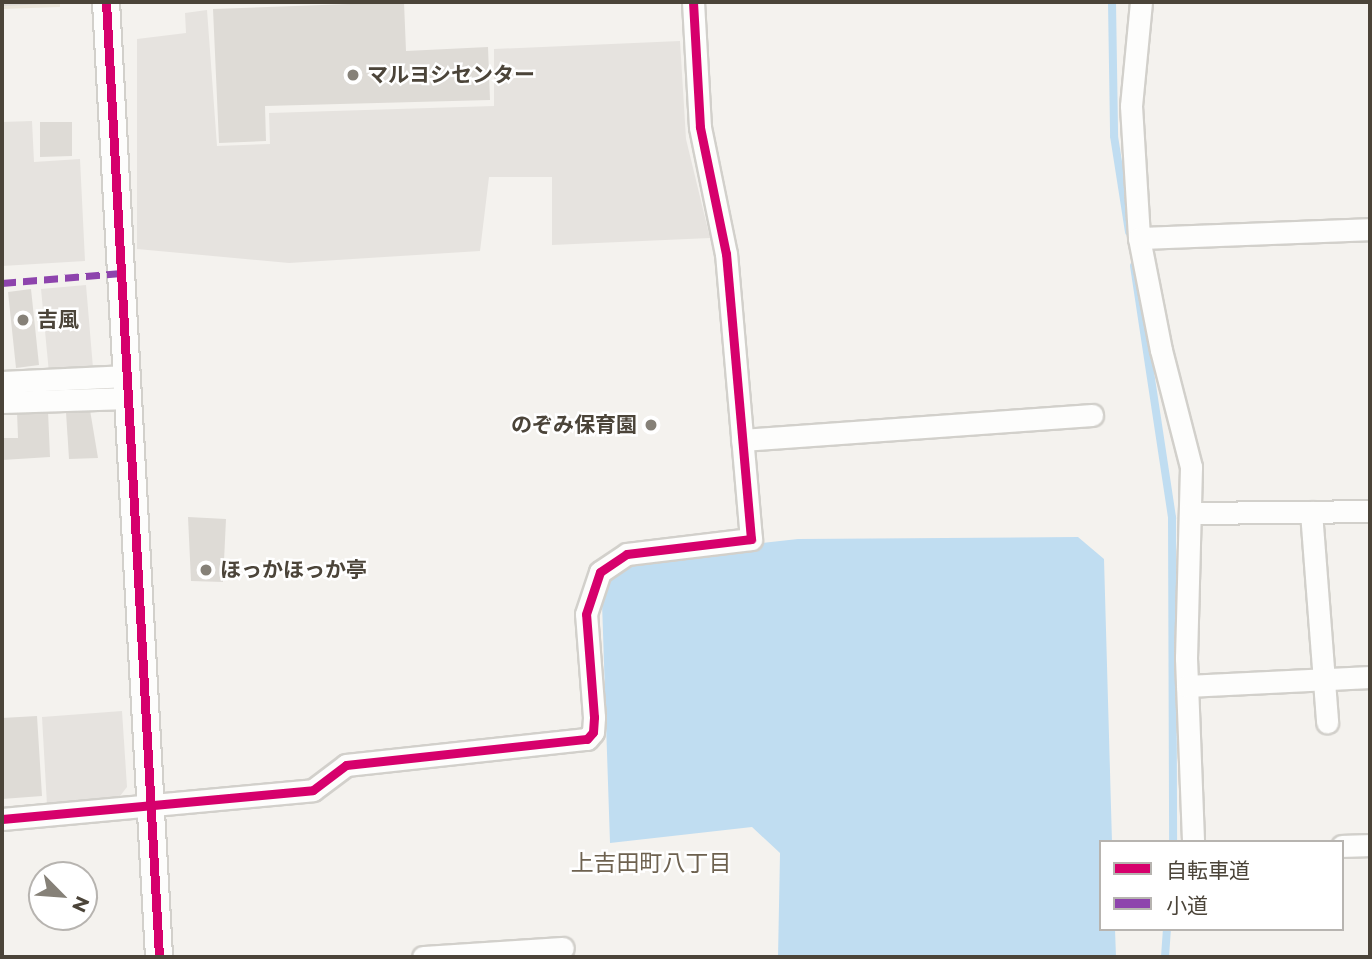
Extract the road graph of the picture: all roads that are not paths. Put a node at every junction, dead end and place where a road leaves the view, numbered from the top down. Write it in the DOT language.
graph roads {
  1 [pos="106,2"];
  2 [pos="693,2"];
  3 [pos="1140,2"];
  4 [pos="1370,229"];
  5 [pos="1139,238"];
  6 [pos="2,382"];
  7 [pos="128,387"];
  8 [pos="2,402"];
  9 [pos="1092,415"];
  10 [pos="742,440"];
  11 [pos="1370,511"];
  12 [pos="1311,512"];
  13 [pos="1190,513"];
  14 [pos="1370,677"];
  15 [pos="1324,680"];
  16 [pos="1188,686"];
  17 [pos="1327,722"];
  18 [pos="151,805"];
  19 [pos="2,819"];
  20 [pos="1193,840"];
  21 [pos="1370,845"];
  22 [pos="1344,846"];
  23 [pos="563,948"];
  24 [pos="159,957"];
  25 [pos="423,957"];
  1 -- 7 [label="street"];
  2 -- 10 [label="street"];
  3 -- 5 [label="street"];
  4 -- 5 [label="street"];
  5 -- 13 [label="street"];
  6 -- 7 [label="street"];
  7 -- 8 [label="street"];
  7 -- 18 [label="street"];
  9 -- 10 [label="street"];
  10 -- 18 [label="street"];
  11 -- 12 [label="street"];
  12 -- 13 [label="street"];
  12 -- 15 [label="street"];
  13 -- 16 [label="street"];
  14 -- 15 [label="street"];
  15 -- 16 [label="street"];
  15 -- 17 [label="street"];
  16 -- 20 [label="street"];
  18 -- 19 [label="street"];
  18 -- 24 [label="street"];
  21 -- 22 [label="street"];
  23 -- 25 [label="street"];
}
